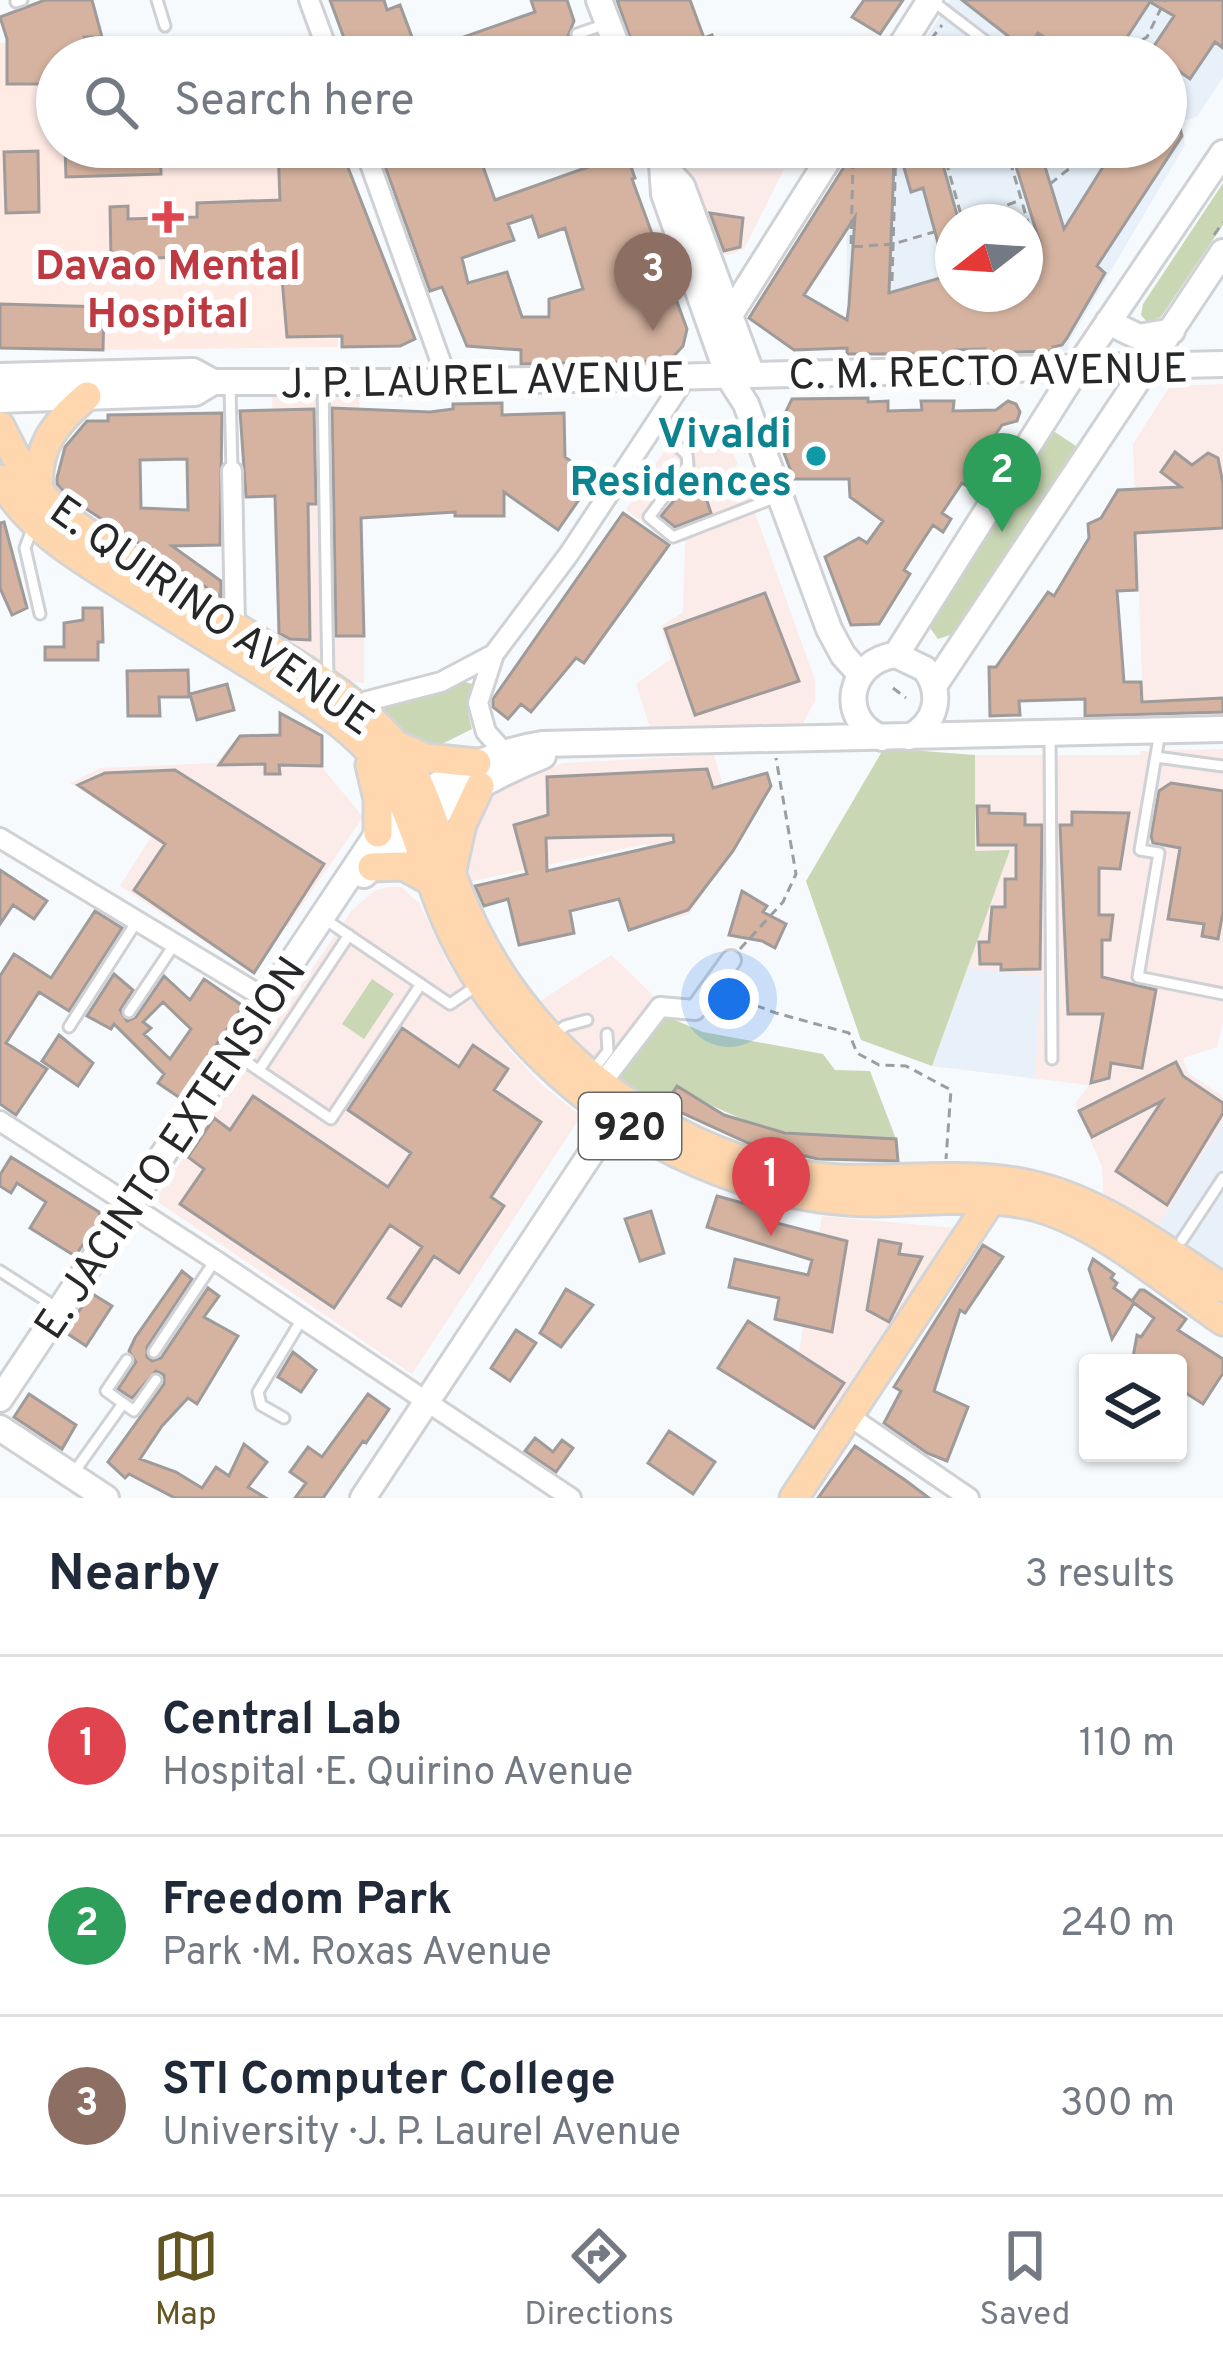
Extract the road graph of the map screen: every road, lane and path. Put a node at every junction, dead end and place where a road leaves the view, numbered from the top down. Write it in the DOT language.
graph roads {
  1 [pos="157,0"];
  2 [pos="310,0"];
  3 [pos="1165,0"];
  4 [pos="937,5"];
  5 [pos="604,11"];
  6 [pos="165,26"];
  7 [pos="578,34"];
  8 [pos="323,36"];
  9 [pos="911,36"];
  10 [pos="926,36"];
  11 [pos="978,36"];
  12 [pos="1147,36"];
  13 [pos="1223,153"];
  14 [pos="372,168"];
  15 [pos="661,168"];
  16 [pos="669,168"];
  17 [pos="831,168"];
  18 [pos="845,168"];
  19 [pos="895,168"];
  20 [pos="948,168"];
  21 [pos="1012,168"];
  22 [pos="1069,168"];
  23 [pos="1050,184"];
  24 [pos="1022,200"];
  25 [pos="958,204"];
  26 [pos="1011,204"];
  27 [pos="1023,204"];
  28 [pos="934,232"];
  29 [pos="893,244"];
  30 [pos="1223,252"];
  31 [pos="763,260"];
  32 [pos="712,265"];
  33 [pos="892,280"];
  34 [pos="730,315"];
  35 [pos="1108,322"];
  36 [pos="1172,331"];
  37 [pos="715,336"];
  38 [pos="1223,364"];
  39 [pos="1147,367"];
  40 [pos="1076,370"];
  41 [pos="0,376"];
  42 [pos="740,376"];
  43 [pos="691,377"];
  44 [pos="323,380"];
  45 [pos="221,382"];
  46 [pos="448,382"];
  47 [pos="87,397"];
  48 [pos="0,400"];
  49 [pos="750,415"];
  50 [pos="656,425"];
  51 [pos="0,426"];
  52 [pos="232,471"];
  53 [pos="0,478"];
  54 [pos="39,493"];
  55 [pos="779,496"];
  56 [pos="35,525"];
  57 [pos="82,545"];
  58 [pos="40,614"];
  59 [pos="235,627"];
  60 [pos="494,654"];
  61 [pos="896,656"];
  62 [pos="860,674"];
  63 [pos="326,683"];
  64 [pos="906,684"];
  65 [pos="934,686"];
  66 [pos="892,688"];
  67 [pos="899,693"];
  68 [pos="906,698"];
  69 [pos="853,703"];
  70 [pos="356,704"];
  71 [pos="1223,729"];
  72 [pos="354,734"];
  73 [pos="1050,734"];
  74 [pos="909,737"];
  75 [pos="882,738"];
  76 [pos="822,739"];
  77 [pos="773,740"];
  78 [pos="1158,744"];
  79 [pos="396,745"];
  80 [pos="568,746"];
  81 [pos="504,752"];
  82 [pos="1223,766"];
  83 [pos="478,774"];
  84 [pos="417,814"];
  85 [pos="378,833"];
  86 [pos="0,838"];
  87 [pos="372,867"];
  88 [pos="441,877"];
  89 [pos="338,895"];
  90 [pos="323,918"];
  91 [pos="139,919"];
  92 [pos="350,935"];
  93 [pos="176,942"];
  94 [pos="731,959"];
  95 [pos="481,983"];
  96 [pos="421,984"];
  97 [pos="712,987"];
  98 [pos="1223,994"];
  99 [pos="268,1000"];
  100 [pos="129,1012"];
  101 [pos="586,1020"];
  102 [pos="69,1027"];
  103 [pos="607,1034"];
  104 [pos="551,1038"];
  105 [pos="232,1052"];
  106 [pos="1052,1059"];
  107 [pos="259,1070"];
  108 [pos="596,1079"];
  109 [pos="620,1109"];
  110 [pos="0,1121"];
  111 [pos="945,1178"];
  112 [pos="1223,1178"];
  113 [pos="992,1190"];
  114 [pos="130,1204"];
  115 [pos="1182,1240"];
  116 [pos="215,1260"];
  117 [pos="0,1271"];
  118 [pos="1223,1288"];
  119 [pos="59,1308"];
  120 [pos="302,1319"];
  121 [pos="1223,1321"];
  122 [pos="154,1352"];
  123 [pos="127,1360"];
  124 [pos="156,1380"];
  125 [pos="0,1399"];
  126 [pos="428,1403"];
  127 [pos="122,1405"];
  128 [pos="850,1416"];
  129 [pos="284,1418"];
  130 [pos="0,1428"];
  131 [pos="72,1475"];
  132 [pos="106,1498"];
  133 [pos="363,1498"];
  134 [pos="571,1498"];
  135 [pos="794,1498"];
  136 [pos="969,1498"];
  1 -- 6 [label="lane"];
  2 -- 8 [label="street"];
  3 -- 12 [label="path"];
  4 -- 9 [label="main road"];
  4 -- 10 [label="path"];
  4 -- 11 [label="lane"];
  5 -- 7 [label="lane"];
  13 -- 35 [label="main road"];
  14 -- 46 [label="street"];
  15 -- 37 [label="main road"];
  16 -- 32 [label="main road"];
  17 -- 31 [label="main road"];
  18 -- 29 [label="path"];
  19 -- 29 [label="path"];
  20 -- 25 [label="path"];
  21 -- 24 [label="path"];
  22 -- 23 [label="path"];
  24 -- 26 [label="path"];
  24 -- 27 [label="path"];
  28 -- 29 [label="path"];
  29 -- 33 [label="path"];
  30 -- 36 [label="main road"];
  31 -- 32 [label="main road"];
  31 -- 34 [label="main road"];
  32 -- 34 [label="main road"];
  34 -- 42 [label="main road"];
  35 -- 36 [label="main road"];
  35 -- 40 [label="main road"];
  36 -- 39 [label="main road"];
  37 -- 42 [label="main road"];
  37 -- 43 [label="main road"];
  38 -- 39 [label="main road, C. M. RECTO AVENUE"];
  39 -- 40 [label="main road, C. M. RECTO AVENUE"];
  39 -- 65 [label="main road"];
  40 -- 42 [label="main road, C. M. RECTO AVENUE"];
  40 -- 61 [label="main road"];
  41 -- 45 [label="main road, J. P. LAUREL AVENUE"];
  42 -- 43 [label="main road, J. P. LAUREL AVENUE"];
  42 -- 49 [label="main road"];
  43 -- 46 [label="main road, J. P. LAUREL AVENUE"];
  43 -- 49 [label="main road"];
  43 -- 50 [label="street"];
  44 -- 45 [label="main road, J. P. LAUREL AVENUE"];
  44 -- 46 [label="main road, J. P. LAUREL AVENUE"];
  44 -- 63 [label="lane"];
  45 -- 47 [label="main road, J. P. LAUREL AVENUE"];
  45 -- 52 [label="lane"];
  47 -- 48 [label="main road, J. P. LAUREL AVENUE"];
  47 -- 54 [label="main road"];
  49 -- 55 [label="main road"];
  50 -- 55 [label="lane"];
  50 -- 60 [label="street"];
  51 -- 54 [label="main road, E. QUIRINO AVENUE / 920"];
  52 -- 59 [label="street"];
  53 -- 56 [label="main road, E. QUIRINO AVENUE / 920"];
  54 -- 57 [label="main road, E. QUIRINO AVENUE / 920"];
  55 -- 62 [label="main road"];
  56 -- 57 [label="main road, E. QUIRINO AVENUE / 920"];
  56 -- 58 [label="lane"];
  57 -- 59 [label="main road, E. QUIRINO AVENUE / 920"];
  57 -- 72 [label="main road, E. QUIRINO AVENUE / 920"];
  59 -- 63 [label="main road, E. QUIRINO AVENUE / 920"];
  60 -- 70 [label="street"];
  60 -- 81 [label="street"];
  61 -- 62 [label="main road"];
  61 -- 65 [label="main road"];
  62 -- 69 [label="main road"];
  63 -- 70 [label="main road, E. QUIRINO AVENUE / 920"];
  64 -- 67 [label="path"];
  65 -- 74 [label="main road"];
  66 -- 67 [label="path"];
  67 -- 68 [label="path"];
  69 -- 75 [label="main road"];
  69 -- 76 [label="main road"];
  70 -- 79 [label="main road, E. QUIRINO AVENUE / 920"];
  71 -- 78 [label="main road"];
  72 -- 84 [label="main road, E. QUIRINO AVENUE / 920"];
  72 -- 85 [label="main road"];
  73 -- 74 [label="main road"];
  73 -- 78 [label="main road"];
  73 -- 106 [label="lane"];
  74 -- 75 [label="main road"];
  75 -- 76 [label="main road"];
  76 -- 77 [label="main road"];
  77 -- 80 [label="main road"];
  77 -- 94 [label="path"];
  78 -- 82 [label="lane"];
  78 -- 98 [label="lane"];
  79 -- 83 [label="main road"];
  79 -- 84 [label="main road, E. QUIRINO AVENUE / 920"];
  80 -- 81 [label="main road"];
  80 -- 83 [label="main road"];
  81 -- 83 [label="main road"];
  83 -- 84 [label="main road"];
  83 -- 88 [label="main road"];
  84 -- 85 [label="main road, E. JACINTO EXTENSION"];
  84 -- 87 [label="main road, E. JACINTO EXTENSION"];
  84 -- 88 [label="main road, E. QUIRINO AVENUE / 920"];
  85 -- 89 [label="main road, E. JACINTO EXTENSION"];
  86 -- 91 [label="street"];
  87 -- 88 [label="main road"];
  87 -- 89 [label="main road, E. JACINTO EXTENSION"];
  88 -- 95 [label="main road, E. QUIRINO AVENUE / 920"];
  88 -- 104 [label="main road, E. QUIRINO AVENUE / 920"];
  89 -- 90 [label="main road, E. JACINTO EXTENSION"];
  90 -- 92 [label="lane"];
  90 -- 99 [label="main road, E. JACINTO EXTENSION"];
  91 -- 93 [label="street"];
  91 -- 102 [label="lane"];
  92 -- 96 [label="lane"];
  92 -- 107 [label="lane"];
  93 -- 99 [label="street"];
  93 -- 100 [label="lane"];
  94 -- 97 [label="street"];
  95 -- 96 [label="lane"];
  95 -- 109 [label="main road, E. QUIRINO AVENUE / 920"];
  96 -- 107 [label="lane"];
  97 -- 108 [label="street"];
  97 -- 111 [label="path"];
  99 -- 105 [label="main road, E. JACINTO EXTENSION"];
  101 -- 104 [label="lane"];
  103 -- 108 [label="lane"];
  104 -- 108 [label="main road, E. QUIRINO AVENUE / 920"];
  105 -- 107 [label="lane"];
  105 -- 114 [label="main road, E. JACINTO EXTENSION"];
  108 -- 109 [label="main road, E. QUIRINO AVENUE / 920"];
  109 -- 111 [label="main road, E. QUIRINO AVENUE / 920"];
  109 -- 113 [label="main road, E. QUIRINO AVENUE / 920"];
  109 -- 126 [label="main road"];
  110 -- 114 [label="street"];
  111 -- 113 [label="main road, E. QUIRINO AVENUE / 920"];
  112 -- 115 [label="lane"];
  113 -- 118 [label="main road, E. QUIRINO AVENUE / 920"];
  113 -- 121 [label="main road, E. QUIRINO AVENUE / 920"];
  113 -- 128 [label="main road"];
  114 -- 116 [label="street"];
  114 -- 119 [label="main road, E. JACINTO EXTENSION"];
  116 -- 120 [label="street"];
  116 -- 122 [label="lane"];
  117 -- 119 [label="lane"];
  119 -- 125 [label="main road, E. JACINTO EXTENSION"];
  120 -- 126 [label="street"];
  120 -- 129 [label="lane"];
  123 -- 127 [label="lane"];
  124 -- 127 [label="lane"];
  126 -- 133 [label="main road"];
  126 -- 134 [label="street"];
  127 -- 131 [label="lane"];
  128 -- 135 [label="main road"];
  128 -- 136 [label="street"];
  130 -- 131 [label="main road"];
  131 -- 132 [label="main road"];
}
